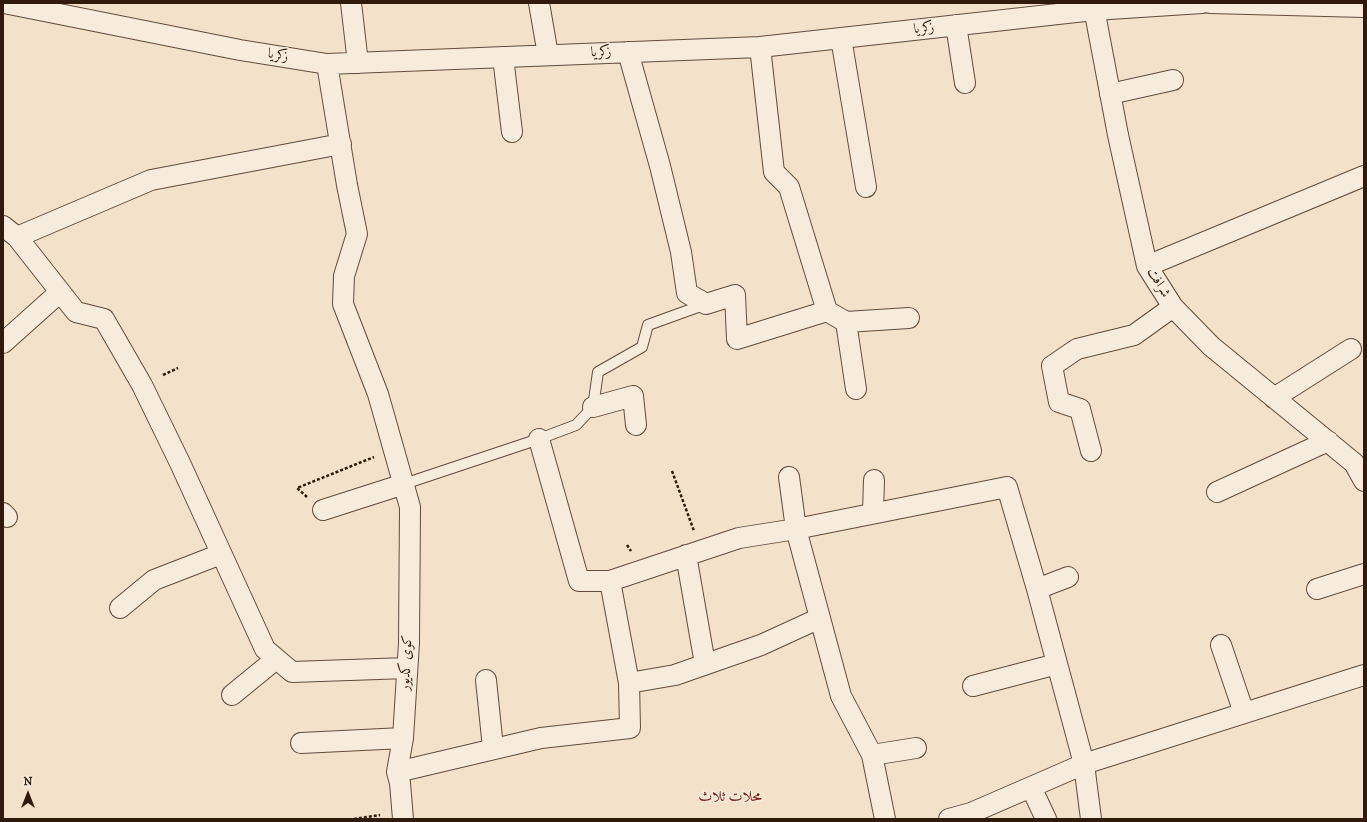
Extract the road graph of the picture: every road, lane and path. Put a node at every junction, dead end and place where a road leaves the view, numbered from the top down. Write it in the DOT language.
graph roads {
  1 [pos="4,3"];
  2 [pos="351,3"];
  3 [pos="539,3"];
  4 [pos="1202,3"];
  5 [pos="1210,3"];
  6 [pos="1094,6"];
  7 [pos="1364,7"];
  8 [pos="956,25"];
  9 [pos="841,38"];
  10 [pos="760,47"];
  11 [pos="628,52"];
  12 [pos="548,56"];
  13 [pos="503,57"];
  14 [pos="358,63"];
  15 [pos="328,64"];
  16 [pos="1173,80"];
  17 [pos="965,83"];
  18 [pos="1110,94"];
  19 [pos="512,132"];
  20 [pos="340,144"];
  21 [pos="1364,176"];
  22 [pos="866,188"];
  23 [pos="10,232"];
  24 [pos="1147,266"];
  25 [pos="60,292"];
  26 [pos="706,304"];
  27 [pos="1173,307"];
  28 [pos="827,312"];
  29 [pos="909,318"];
  30 [pos="846,322"];
  31 [pos="3,343"];
  32 [pos="1351,349"];
  33 [pos="856,389"];
  34 [pos="1274,398"];
  35 [pos="593,407"];
  36 [pos="636,425"];
  37 [pos="539,439"];
  38 [pos="1328,442"];
  39 [pos="394,449"];
  40 [pos="1092,451"];
  41 [pos="672,471"];
  42 [pos="790,477"];
  43 [pos="874,480"];
  44 [pos="1364,481"];
  45 [pos="404,484"];
  46 [pos="1217,492"];
  47 [pos="323,510"];
  48 [pos="873,513"];
  49 [pos="796,529"];
  50 [pos="694,552"];
  51 [pos="221,554"];
  52 [pos="1364,574"];
  53 [pos="1068,577"];
  54 [pos="610,581"];
  55 [pos="1037,589"];
  56 [pos="1317,589"];
  57 [pos="120,608"];
  58 [pos="820,618"];
  59 [pos="1221,645"];
  60 [pos="276,659"];
  61 [pos="705,664"];
  62 [pos="1057,664"];
  63 [pos="407,668"];
  64 [pos="1364,675"];
  65 [pos="486,680"];
  66 [pos="629,684"];
  67 [pos="973,686"];
  68 [pos="232,695"];
  69 [pos="1244,713"];
  70 [pos="403,738"];
  71 [pos="301,743"];
  72 [pos="493,748"];
  73 [pos="916,748"];
  74 [pos="872,755"];
  75 [pos="1084,764"];
  76 [pos="397,772"];
  77 [pos="1031,787"];
  78 [pos="403,815"];
  79 [pos="354,819"];
  80 [pos="885,819"];
  81 [pos="949,819"];
  82 [pos="1046,819"];
  83 [pos="1092,819"];
  1 -- 15 [label="street, زکریا"];
  2 -- 14 [label="street"];
  3 -- 12 [label="street"];
  4 -- 6 [label="street, زکریا"];
  5 -- 7 [label="street"];
  6 -- 8 [label="street, زکریا"];
  6 -- 18 [label="street, شرافت"];
  8 -- 9 [label="street, زکریا"];
  8 -- 17 [label="street"];
  9 -- 10 [label="street, زکریا"];
  9 -- 22 [label="street"];
  10 -- 11 [label="street, زکریا"];
  10 -- 28 [label="street"];
  11 -- 12 [label="street, زکریا"];
  11 -- 26 [label="street"];
  12 -- 13 [label="street, زکریا"];
  13 -- 14 [label="street, زکریا"];
  13 -- 19 [label="street"];
  14 -- 15 [label="street, زکریا"];
  15 -- 20 [label="street, کوی کدیور"];
  16 -- 18 [label="street"];
  18 -- 24 [label="street, شرافت"];
  20 -- 23 [label="street"];
  20 -- 39 [label="street, کوی کدیور"];
  21 -- 24 [label="street"];
  23 -- 25 [label="street"];
  24 -- 27 [label="street, شرافت"];
  25 -- 31 [label="street"];
  25 -- 51 [label="street"];
  26 -- 28 [label="street"];
  26 -- 35 [label="lane"];
  27 -- 34 [label="street, شرافت"];
  27 -- 40 [label="street"];
  28 -- 30 [label="street"];
  29 -- 30 [label="street"];
  30 -- 33 [label="street"];
  32 -- 34 [label="street"];
  34 -- 38 [label="street, شرافت"];
  35 -- 36 [label="street"];
  35 -- 37 [label="lane"];
  37 -- 45 [label="lane"];
  37 -- 54 [label="street"];
  38 -- 44 [label="street, شرافت"];
  38 -- 46 [label="street"];
  39 -- 45 [label="street, کوی کدیور"];
  39 -- 47 [label="path"];
  41 -- 50 [label="path"];
  42 -- 49 [label="street"];
  43 -- 48 [label="street"];
  45 -- 47 [label="street"];
  45 -- 63 [label="street, کوی کدیور"];
  48 -- 49 [label="street"];
  48 -- 55 [label="street"];
  49 -- 50 [label="street"];
  49 -- 58 [label="street"];
  50 -- 54 [label="street"];
  50 -- 61 [label="street"];
  51 -- 57 [label="street"];
  51 -- 60 [label="street"];
  52 -- 56 [label="street"];
  53 -- 55 [label="street"];
  54 -- 66 [label="street"];
  55 -- 62 [label="street"];
  58 -- 61 [label="street"];
  58 -- 74 [label="street"];
  59 -- 69 [label="street"];
  60 -- 63 [label="street"];
  60 -- 68 [label="street"];
  61 -- 66 [label="street"];
  62 -- 67 [label="street"];
  62 -- 75 [label="street"];
  63 -- 70 [label="street, کوی کدیور"];
  64 -- 69 [label="street"];
  65 -- 72 [label="street"];
  66 -- 72 [label="street"];
  69 -- 75 [label="street"];
  70 -- 71 [label="street"];
  70 -- 76 [label="street, کوی کدیور"];
  72 -- 76 [label="street"];
  73 -- 74 [label="street"];
  74 -- 80 [label="street"];
  75 -- 77 [label="street"];
  75 -- 83 [label="street"];
  76 -- 78 [label="street, کوی کدیور"];
  77 -- 81 [label="street"];
  77 -- 82 [label="street"];
  78 -- 79 [label="path"];
}
